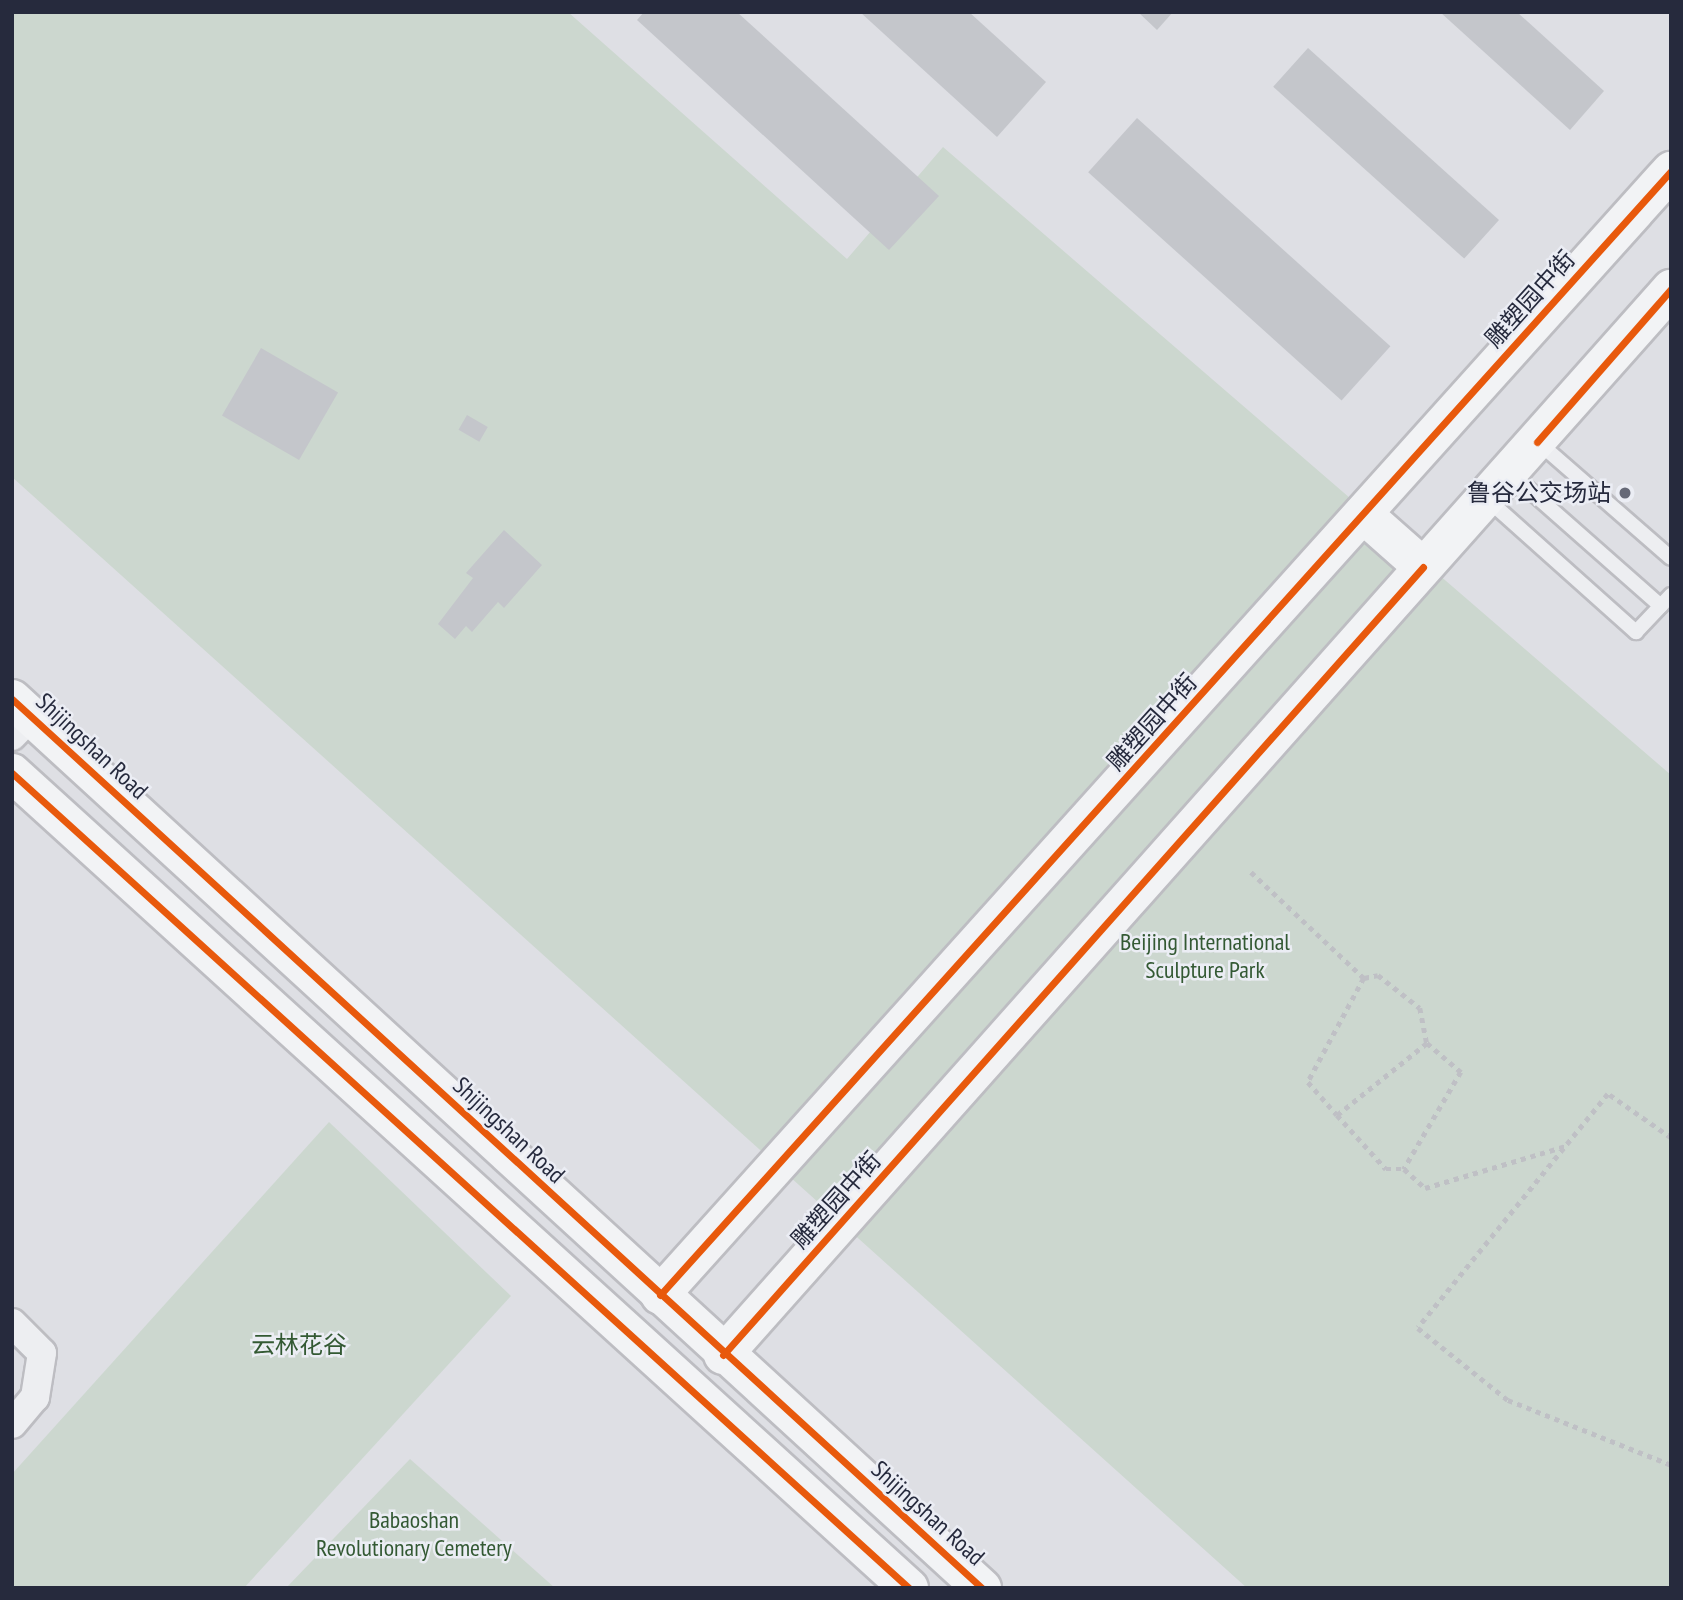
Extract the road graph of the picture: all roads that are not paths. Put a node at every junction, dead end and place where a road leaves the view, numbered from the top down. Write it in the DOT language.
graph roads {
  1 [pos="1667,178"];
  2 [pos="1671,289"];
  3 [pos="1537,442"];
  4 [pos="1497,485"];
  5 [pos="1363,514"];
  6 [pos="1671,558"];
  7 [pos="1423,568"];
  8 [pos="1666,600"];
  9 [pos="18,717"];
  10 [pos="12,773"];
  11 [pos="660,1295"];
  12 [pos="12,1323"];
  13 [pos="723,1355"];
  14 [pos="12,1424"];
  15 [pos="909,1588"];
  16 [pos="982,1588"];
  1 -- 5 [label="main road, 雕塑园中街"];
  2 -- 3 [label="main road, 雕塑园中街"];
  3 -- 4 [label="main road, 雕塑园中街"];
  3 -- 6 [label="lane"];
  4 -- 7 [label="main road, 雕塑园中街"];
  4 -- 8 [label="lane"];
  4 -- 8 [label="lane"];
  5 -- 7 [label="main road"];
  5 -- 11 [label="main road, 雕塑园中街"];
  7 -- 13 [label="main road, 雕塑园中街"];
  9 -- 11 [label="main road, Shijingshan Road"];
  10 -- 15 [label="main road"];
  11 -- 13 [label="main road, Shijingshan Road"];
  12 -- 14 [label="street"];
  13 -- 16 [label="main road, Shijingshan Road"];
}
